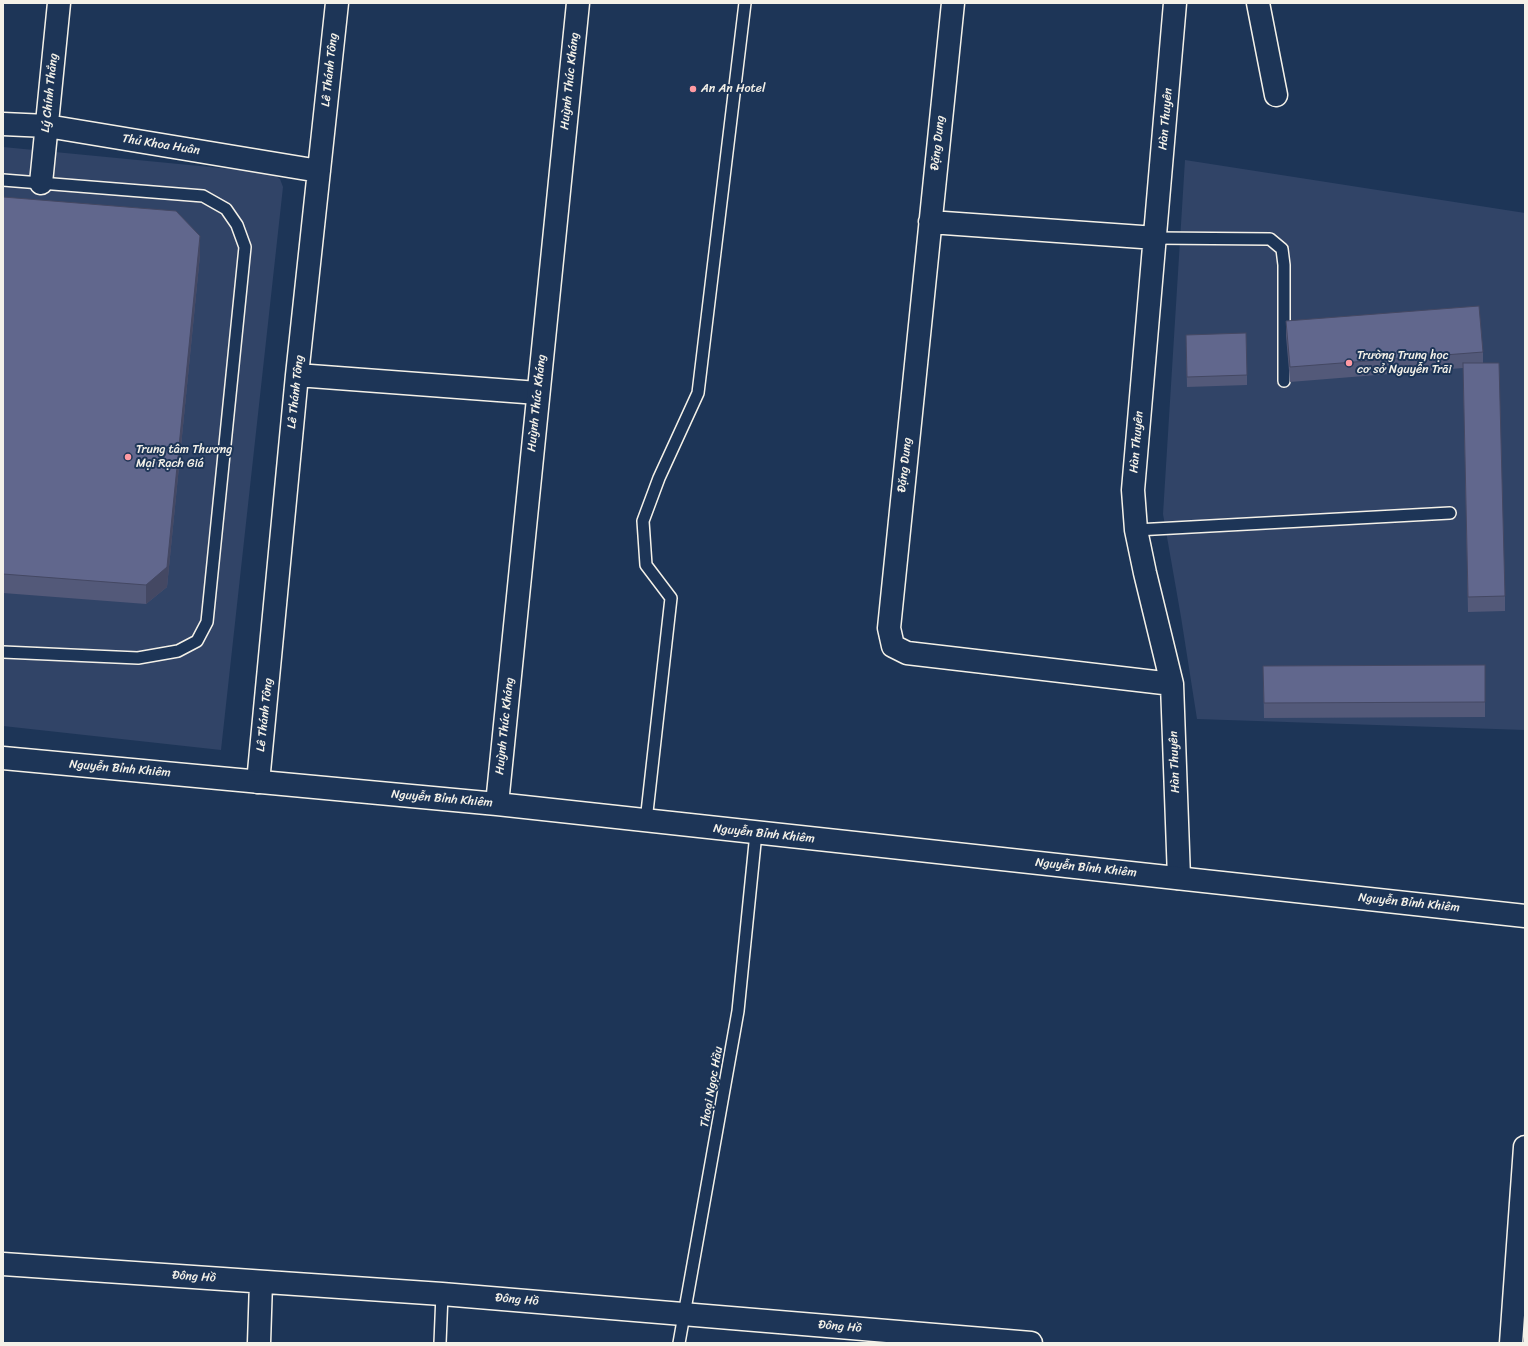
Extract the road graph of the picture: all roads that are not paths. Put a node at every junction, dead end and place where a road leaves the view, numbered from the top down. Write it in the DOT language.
graph roads {
  1 [pos="59,3"];
  2 [pos="337,3"];
  3 [pos="578,3"];
  4 [pos="744,3"];
  5 [pos="953,3"];
  6 [pos="1175,3"];
  7 [pos="1258,3"];
  8 [pos="1276,95"];
  9 [pos="3,124"];
  10 [pos="47,126"];
  11 [pos="319,171"];
  12 [pos="3,180"];
  13 [pos="41,183"];
  14 [pos="930,222"];
  15 [pos="1156,238"];
  16 [pos="298,375"];
  17 [pos="1284,381"];
  18 [pos="538,393"];
  19 [pos="1450,513"];
  20 [pos="1136,530"];
  21 [pos="3,652"];
  22 [pos="1172,684"];
  23 [pos="3,758"];
  24 [pos="258,782"];
  25 [pos="497,804"];
  26 [pos="646,821"];
  27 [pos="756,833"];
  28 [pos="1179,878"];
  29 [pos="1525,916"];
  30 [pos="1525,1147"];
  31 [pos="3,1264"];
  32 [pos="262,1282"];
  33 [pos="442,1294"];
  34 [pos="684,1314"];
  35 [pos="259,1343"];
  36 [pos="440,1343"];
  37 [pos="679,1343"];
  38 [pos="1031,1343"];
  39 [pos="1511,1343"];
  1 -- 10 [label="street, Lý Chính Thắng"];
  2 -- 11 [label="street, Lê Thánh Tông"];
  3 -- 18 [label="street, Huỳnh Thúc Kháng"];
  4 -- 26 [label="lane"];
  5 -- 14 [label="street, Đặng Dung"];
  6 -- 15 [label="street, Hàn Thuyên"];
  7 -- 8 [label="street"];
  9 -- 10 [label="street, Thủ Khoa Huân"];
  10 -- 11 [label="street, Thủ Khoa Huân"];
  10 -- 13 [label="street, Lý Chính Thắng"];
  11 -- 16 [label="street, Lê Thánh Tông"];
  12 -- 13 [label="lane"];
  13 -- 21 [label="lane"];
  14 -- 15 [label="street"];
  14 -- 22 [label="street, Đặng Dung"];
  15 -- 17 [label="lane"];
  15 -- 20 [label="street, Hàn Thuyên"];
  16 -- 18 [label="street"];
  16 -- 24 [label="street, Lê Thánh Tông"];
  18 -- 25 [label="street, Huỳnh Thúc Kháng"];
  19 -- 20 [label="lane"];
  20 -- 22 [label="street, Hàn Thuyên"];
  22 -- 28 [label="street, Hàn Thuyên"];
  23 -- 24 [label="street, Nguyễn Bỉnh Khiêm"];
  24 -- 25 [label="street, Nguyễn Bỉnh Khiêm"];
  25 -- 26 [label="street, Nguyễn Bỉnh Khiêm"];
  26 -- 27 [label="street, Nguyễn Bỉnh Khiêm"];
  27 -- 28 [label="street, Nguyễn Bỉnh Khiêm"];
  27 -- 34 [label="lane, Thoại Ngọc Hầu"];
  28 -- 29 [label="street, Nguyễn Bỉnh Khiêm"];
  30 -- 39 [label="street"];
  31 -- 32 [label="street, Đông Hồ"];
  32 -- 33 [label="street, Đông Hồ"];
  32 -- 35 [label="street"];
  33 -- 34 [label="street, Đông Hồ"];
  33 -- 36 [label="lane"];
  34 -- 37 [label="lane, Thoại Ngọc Hầu"];
  34 -- 38 [label="street, Đông Hồ"];
}
